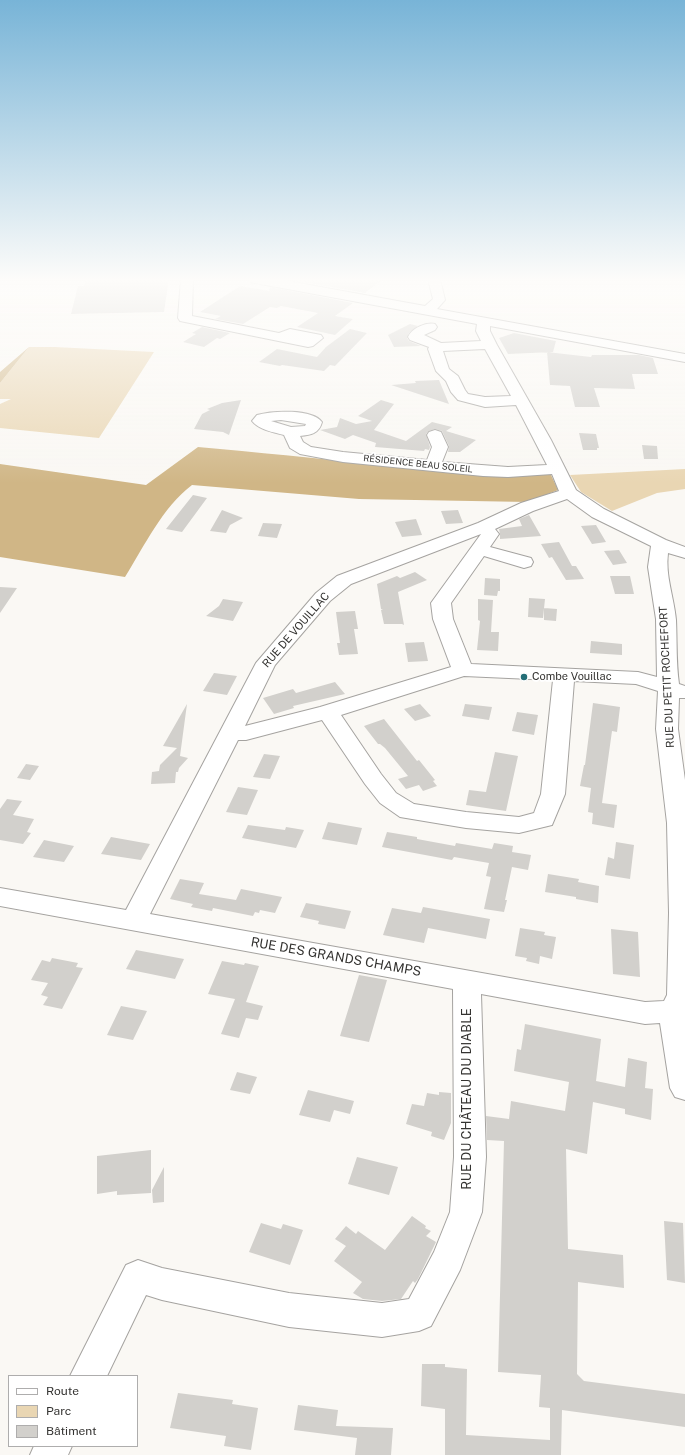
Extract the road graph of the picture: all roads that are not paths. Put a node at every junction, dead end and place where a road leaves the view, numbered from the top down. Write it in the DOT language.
graph roads {
  1 [pos="439,347"];
  2 [pos="491,347"];
  3 [pos="624,347"];
  4 [pos="685,358"];
  5 [pos="520,400"];
  6 [pos="290,432"];
  7 [pos="435,435"];
  8 [pos="433,465"];
  9 [pos="557,469"];
  10 [pos="569,493"];
  11 [pos="484,527"];
  12 [pos="660,544"];
  13 [pos="479,550"];
  14 [pos="685,553"];
  15 [pos="524,562"];
  16 [pos="462,670"];
  17 [pos="564,674"];
  18 [pos="677,690"];
  19 [pos="328,712"];
  20 [pos="230,733"];
  21 [pos="0,896"];
  22 [pos="684,914"];
  23 [pos="133,922"];
  24 [pos="466,980"];
  25 [pos="678,1014"];
  26 [pos="685,1088"];
  27 [pos="88,1375"];
  1 -- 5 [label="street"];
  2 -- 5 [label="street"];
  3 -- 4 [label="street"];
  5 -- 9 [label="street"];
  6 -- 8 [label="street, RÉSIDENCE BEAU SOLEIL"];
  7 -- 8 [label="street"];
  8 -- 9 [label="street, RÉSIDENCE BEAU SOLEIL"];
  9 -- 10 [label="street"];
  10 -- 11 [label="street, RUE DE VOUILLAC"];
  10 -- 12 [label="street"];
  11 -- 13 [label="street"];
  11 -- 20 [label="street, RUE DE VOUILLAC"];
  12 -- 14 [label="street"];
  12 -- 18 [label="street, RUE DU PETIT ROCHEFORT"];
  13 -- 15 [label="street"];
  13 -- 16 [label="street"];
  16 -- 17 [label="street"];
  16 -- 19 [label="street"];
  17 -- 18 [label="street"];
  17 -- 19 [label="street"];
  18 -- 22 [label="street, RUE DU PETIT ROCHEFORT"];
  19 -- 20 [label="street"];
  20 -- 23 [label="street, RUE DE VOUILLAC"];
  21 -- 23 [label="street, RUE DES GRANDS CHAMPS"];
  22 -- 25 [label="street, RUE DU PETIT ROCHEFORT"];
  23 -- 24 [label="street, RUE DES GRANDS CHAMPS"];
  24 -- 25 [label="street, RUE DES GRANDS CHAMPS"];
  24 -- 27 [label="street, RUE DU CHÂTEAU DU DIABLE"];
  25 -- 26 [label="street"];
}
